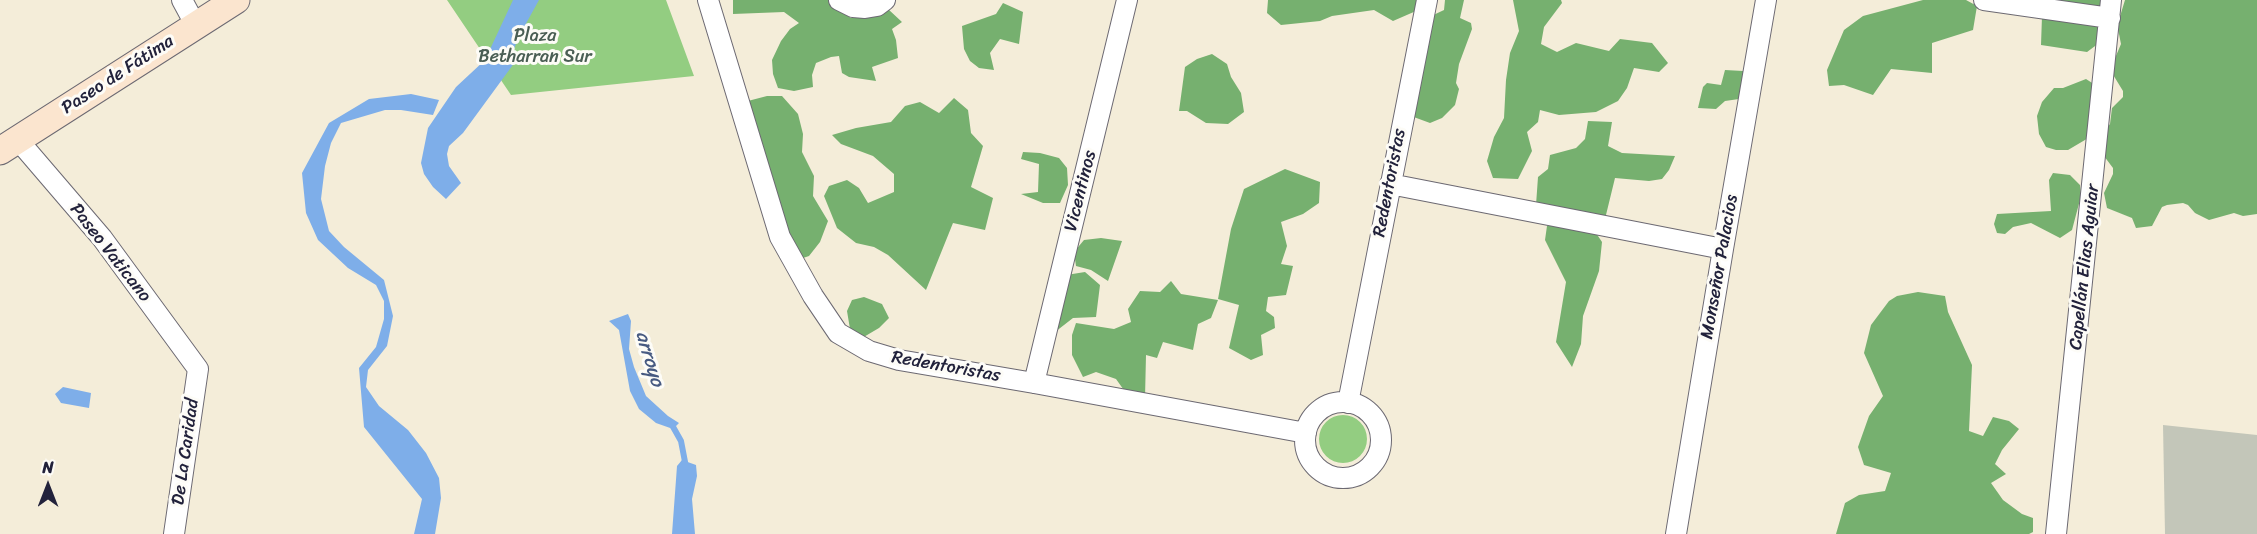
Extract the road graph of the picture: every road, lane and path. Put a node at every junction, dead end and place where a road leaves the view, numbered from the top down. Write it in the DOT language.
graph roads {
  1 [pos="182,0"];
  2 [pos="236,0"];
  3 [pos="708,0"];
  4 [pos="839,0"];
  5 [pos="885,0"];
  6 [pos="1127,0"];
  7 [pos="1427,0"];
  8 [pos="1766,0"];
  9 [pos="1984,0"];
  10 [pos="2110,9"];
  11 [pos="196,26"];
  12 [pos="9,145"];
  13 [pos="1390,184"];
  14 [pos="1723,249"];
  15 [pos="198,369"];
  16 [pos="1034,383"];
  17 [pos="1348,402"];
  18 [pos="1306,434"];
  19 [pos="174,534"];
  20 [pos="1676,534"];
  21 [pos="2056,534"];
  1 -- 11 [label="street"];
  2 -- 11 [label="street, Paseo de Fátima"];
  3 -- 16 [label="street, Redentoristas"];
  4 -- 5 [label="street"];
  6 -- 16 [label="street, Vicentinos"];
  7 -- 13 [label="street, Redentoristas"];
  8 -- 14 [label="street, Monseñor Palacios"];
  9 -- 10 [label="street"];
  10 -- 21 [label="street, Capellán Elias Aguiar"];
  11 -- 12 [label="street, Paseo de Fátima"];
  12 -- 15 [label="street, Paseo Vaticano"];
  13 -- 14 [label="street"];
  13 -- 17 [label="street, Redentoristas"];
  14 -- 20 [label="street, Monseñor Palacios"];
  15 -- 19 [label="street, De La Caridad"];
  16 -- 18 [label="street, Redentoristas"];
  17 -- 18 [label="street"];
  17 -- 18 [label="street"];
}
